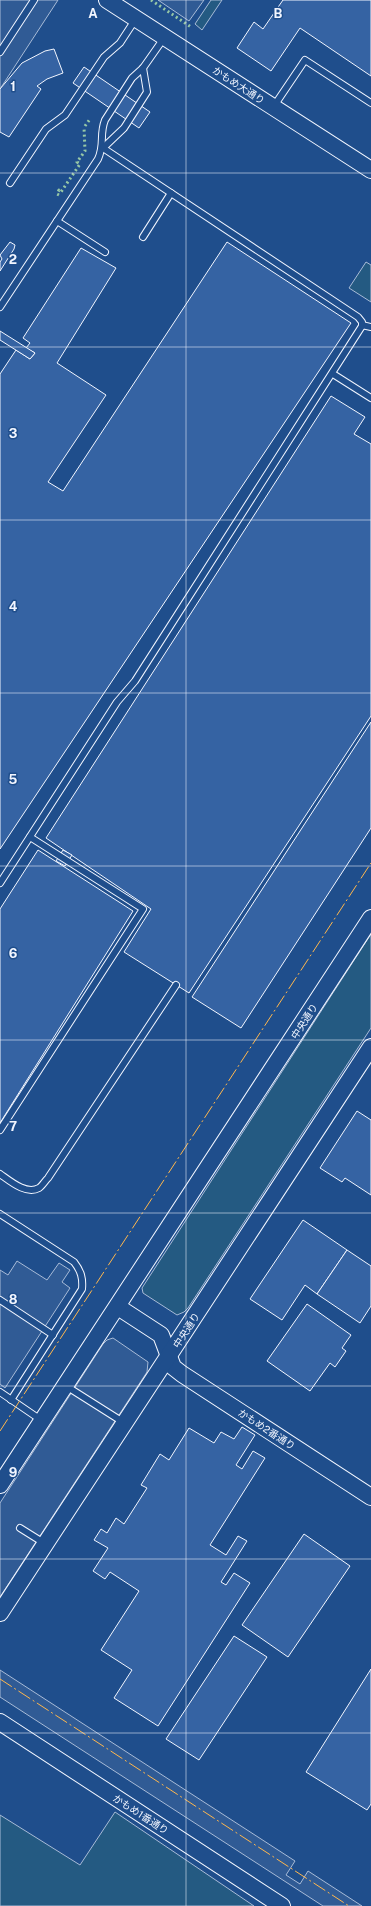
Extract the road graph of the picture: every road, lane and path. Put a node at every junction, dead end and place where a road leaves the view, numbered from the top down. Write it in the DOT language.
graph roads {
  1 [pos="34,0"];
  2 [pos="107,0"];
  3 [pos="136,19"];
  4 [pos="165,37"];
  5 [pos="0,52"];
  6 [pos="143,68"];
  7 [pos="371,103"];
  8 [pos="274,107"];
  9 [pos="103,148"];
  10 [pos="371,170"];
  11 [pos="10,183"];
  12 [pos="171,194"];
  13 [pos="57,221"];
  14 [pos="143,237"];
  15 [pos="105,252"];
  16 [pos="0,307"];
  17 [pos="362,325"];
  18 [pos="371,327"];
  19 [pos="333,374"];
  20 [pos="371,398"];
  21 [pos="30,836"];
  22 [pos="0,883"];
  23 [pos="371,918"];
  24 [pos="176,985"];
  25 [pos="371,1047"];
  26 [pos="0,1130"];
  27 [pos="0,1174"];
  28 [pos="0,1214"];
  29 [pos="0,1300"];
  30 [pos="118,1307"];
  31 [pos="53,1335"];
  32 [pos="169,1357"];
  33 [pos="66,1386"];
  34 [pos="0,1392"];
  35 [pos="11,1400"];
  36 [pos="43,1421"];
  37 [pos="125,1424"];
  38 [pos="0,1485"];
  39 [pos="371,1497"];
  40 [pos="20,1528"];
  41 [pos="46,1544"];
  42 [pos="0,1613"];
  43 [pos="0,1722"];
  44 [pos="282,1906"];
  1 -- 5 [label="lane"];
  2 -- 3 [label="street, かもめ大通り"];
  3 -- 4 [label="street, かもめ大通り"];
  3 -- 11 [label="lane"];
  4 -- 6 [label="lane"];
  4 -- 8 [label="street, かもめ大通り"];
  6 -- 9 [label="lane"];
  6 -- 9 [label="lane"];
  7 -- 8 [label="lane"];
  8 -- 10 [label="street, かもめ大通り"];
  9 -- 12 [label="lane"];
  9 -- 13 [label="lane"];
  12 -- 14 [label="lane"];
  12 -- 17 [label="lane"];
  13 -- 15 [label="lane"];
  13 -- 16 [label="lane"];
  17 -- 18 [label="lane"];
  17 -- 19 [label="lane"];
  19 -- 20 [label="lane"];
  19 -- 21 [label="lane"];
  21 -- 22 [label="lane"];
  21 -- 26 [label="lane"];
  23 -- 30 [label="street, 中央通り"];
  24 -- 27 [label="lane"];
  25 -- 32 [label="street, 中央通り"];
  28 -- 31 [label="lane"];
  29 -- 31 [label="lane"];
  30 -- 32 [label="street, かもめ2番通り"];
  30 -- 33 [label="street, 中央通り"];
  31 -- 35 [label="lane"];
  32 -- 37 [label="street, 中央通り"];
  32 -- 39 [label="street, かもめ2番通り"];
  33 -- 36 [label="street, 中央通り"];
  33 -- 37 [label="lane"];
  34 -- 35 [label="lane"];
  35 -- 36 [label="lane"];
  36 -- 38 [label="street, 中央通り"];
  37 -- 41 [label="street, 中央通り"];
  40 -- 41 [label="lane"];
  41 -- 42 [label="street, 中央通り"];
  43 -- 44 [label="street, かもめ1番通り"];
}
